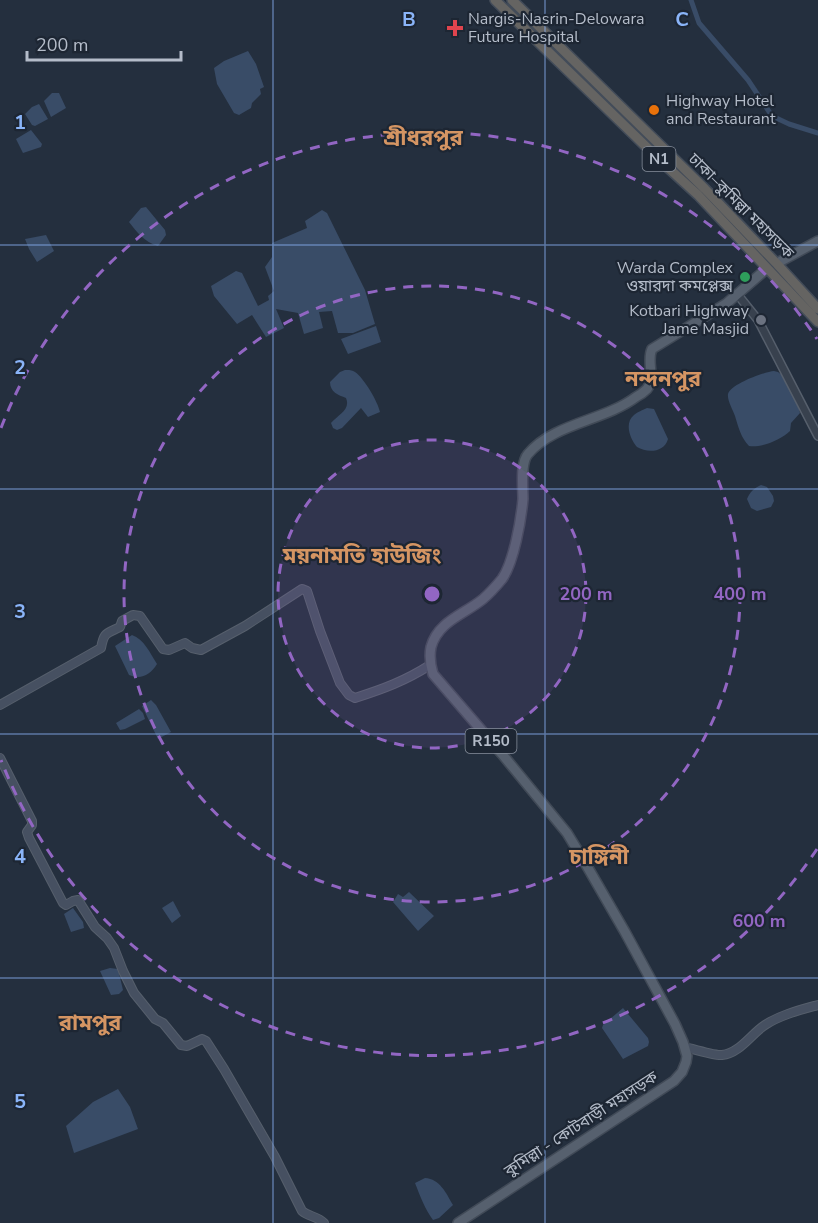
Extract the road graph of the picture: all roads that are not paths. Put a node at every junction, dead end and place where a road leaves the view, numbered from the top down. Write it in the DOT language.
graph roads {
  1 [pos="495,0"];
  2 [pos="512,0"];
  3 [pos="692,184"];
  4 [pos="818,241"];
  5 [pos="781,261"];
  6 [pos="764,271"];
  7 [pos="738,295"];
  8 [pos="818,301"];
  9 [pos="818,309"];
  10 [pos="818,322"];
  11 [pos="818,328"];
  12 [pos="818,436"];
  13 [pos="430,665"];
  14 [pos="0,705"];
  15 [pos="0,758"];
  16 [pos="818,1005"];
  17 [pos="685,1047"];
  18 [pos="324,1223"];
  19 [pos="458,1223"];
  1 -- 3 [label="highway, N1"];
  2 -- 3 [label="highway, ঢাকা–কুমিল্লা মহাসড়ক / N1"];
  3 -- 5 [label="highway"];
  3 -- 6 [label="highway"];
  3 -- 9 [label="highway, ঢাকা–কুমিল্লা মহাসড়ক / N1"];
  3 -- 10 [label="highway, N1"];
  4 -- 5 [label="main road"];
  5 -- 8 [label="highway"];
  6 -- 7 [label="main road"];
  6 -- 11 [label="highway"];
  7 -- 12 [label="street"];
  7 -- 13 [label="main road"];
  13 -- 14 [label="main road"];
  13 -- 17 [label="main road, R150"];
  15 -- 18 [label="main road"];
  16 -- 17 [label="main road"];
  17 -- 19 [label="main road, কুমিল্লা - কোটবাড়ী মহাসড়ক"];
}
